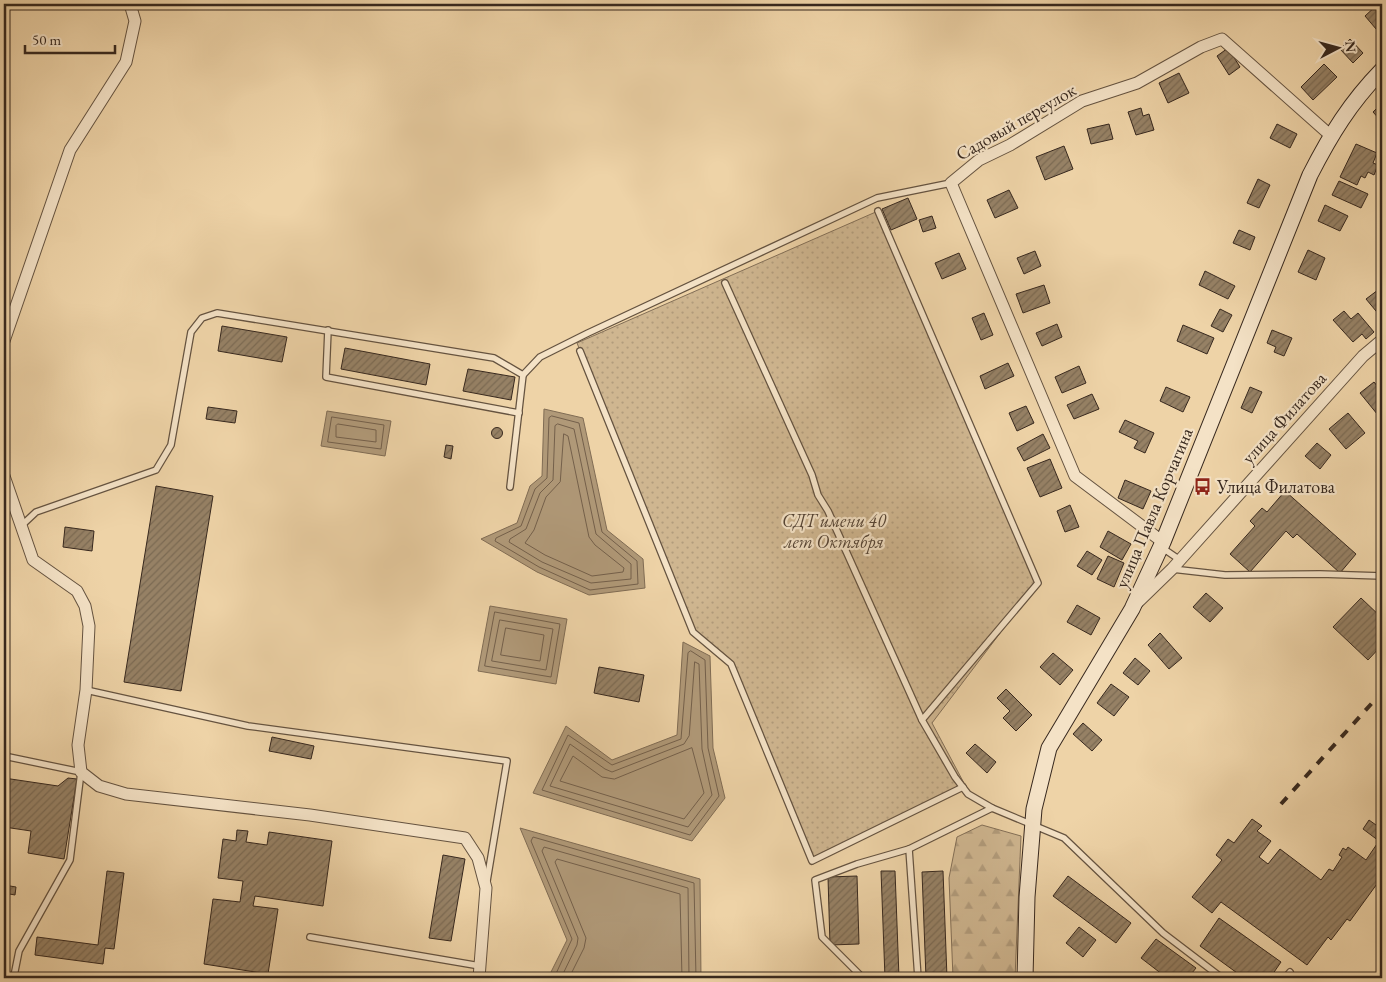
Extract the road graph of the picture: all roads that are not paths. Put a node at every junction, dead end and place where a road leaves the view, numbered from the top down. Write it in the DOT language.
graph roads {
  1 [pos="130,4"];
  2 [pos="1382,70"];
  3 [pos="1330,135"];
  4 [pos="951,184"];
  5 [pos="878,211"];
  6 [pos="725,283"];
  7 [pos="328,330"];
  8 [pos="1382,340"];
  9 [pos="4,341"];
  10 [pos="580,351"];
  11 [pos="523,375"];
  12 [pos="519,413"];
  13 [pos="4,476"];
  14 [pos="510,486"];
  15 [pos="20,526"];
  16 [pos="1162,545"];
  17 [pos="1180,560"];
  18 [pos="1172,569"];
  19 [pos="1382,576"];
  20 [pos="1132,609"];
  21 [pos="86,690"];
  22 [pos="922,720"];
  23 [pos="4,756"];
  24 [pos="81,772"];
  25 [pos="963,787"];
  26 [pos="992,808"];
  27 [pos="1033,825"];
  28 [pos="909,849"];
  29 [pos="486,888"];
  30 [pos="310,937"];
  31 [pos="480,966"];
  32 [pos="1290,972"];
  33 [pos="16,978"];
  34 [pos="479,978"];
  35 [pos="863,978"];
  36 [pos="918,978"];
  37 [pos="1025,978"];
  38 [pos="1222,978"];
  39 [pos="1285,978"];
  1 -- 9 [label="street"];
  2 -- 3 [label="main road, улица Павла Корчагина"];
  3 -- 4 [label="street, Садовый переулок"];
  3 -- 16 [label="main road, улица Павла Корчагина"];
  4 -- 11 [label="lane"];
  4 -- 16 [label="street, Садовый переулок"];
  5 -- 22 [label="lane"];
  6 -- 22 [label="lane"];
  7 -- 11 [label="lane"];
  7 -- 12 [label="lane"];
  7 -- 15 [label="lane"];
  8 -- 17 [label="street, улица Филатова"];
  10 -- 25 [label="lane"];
  11 -- 12 [label="lane"];
  12 -- 14 [label="lane"];
  13 -- 15 [label="street"];
  15 -- 21 [label="street"];
  16 -- 17 [label="lane"];
  16 -- 20 [label="main road, улица Павла Корчагина"];
  17 -- 18 [label="street, улица Филатова"];
  18 -- 19 [label="lane"];
  18 -- 20 [label="street, улица Филатова"];
  20 -- 27 [label="main road, улица Павла Корчагина"];
  21 -- 24 [label="street"];
  21 -- 29 [label="lane"];
  22 -- 25 [label="lane"];
  23 -- 24 [label="lane"];
  24 -- 29 [label="street"];
  24 -- 33 [label="lane"];
  25 -- 26 [label="lane"];
  26 -- 27 [label="lane"];
  26 -- 28 [label="lane"];
  27 -- 37 [label="main road, улица Павла Корчагина"];
  27 -- 38 [label="lane"];
  28 -- 35 [label="lane"];
  28 -- 36 [label="lane"];
  29 -- 31 [label="street"];
  30 -- 31 [label="lane"];
  31 -- 34 [label="street"];
  32 -- 39 [label="lane"];
}
